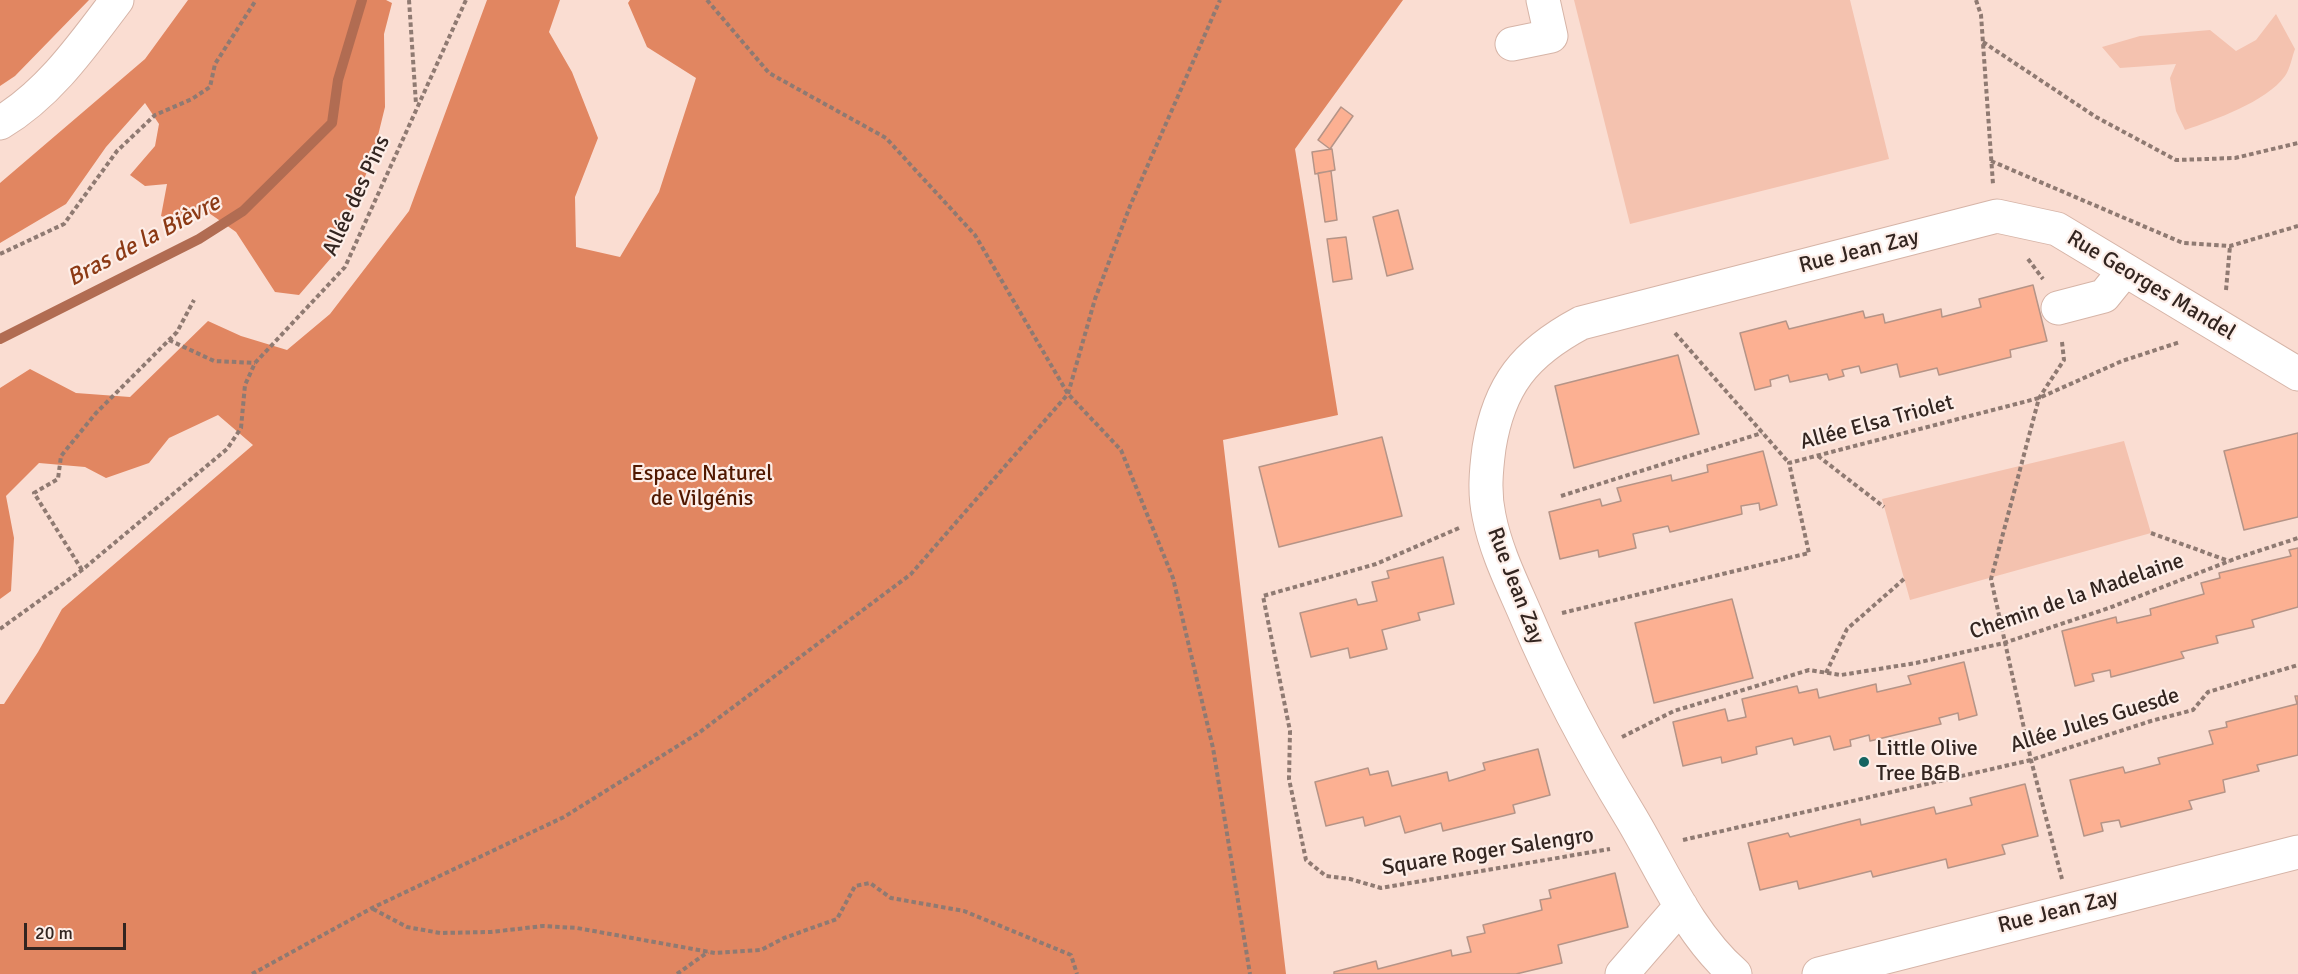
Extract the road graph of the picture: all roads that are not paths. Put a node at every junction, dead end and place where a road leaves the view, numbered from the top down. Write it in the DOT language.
graph roads {
  1 [pos="117,0"];
  2 [pos="1543,0"];
  3 [pos="1512,44"];
  4 [pos="0,123"];
  5 [pos="1996,216"];
  6 [pos="2125,270"];
  7 [pos="2058,308"];
  8 [pos="2293,361"];
  9 [pos="2298,852"];
  10 [pos="1680,906"];
  11 [pos="1622,974"];
  12 [pos="1735,974"];
  13 [pos="1819,974"];
  1 -- 4 [label="street"];
  2 -- 3 [label="street"];
  5 -- 6 [label="street, Rue Georges Mandel"];
  5 -- 10 [label="street, Rue Jean Zay"];
  6 -- 7 [label="street"];
  6 -- 8 [label="street, Rue Georges Mandel"];
  9 -- 13 [label="street, Rue Jean Zay"];
  10 -- 11 [label="street"];
  10 -- 12 [label="street, Rue Jean Zay"];
}
